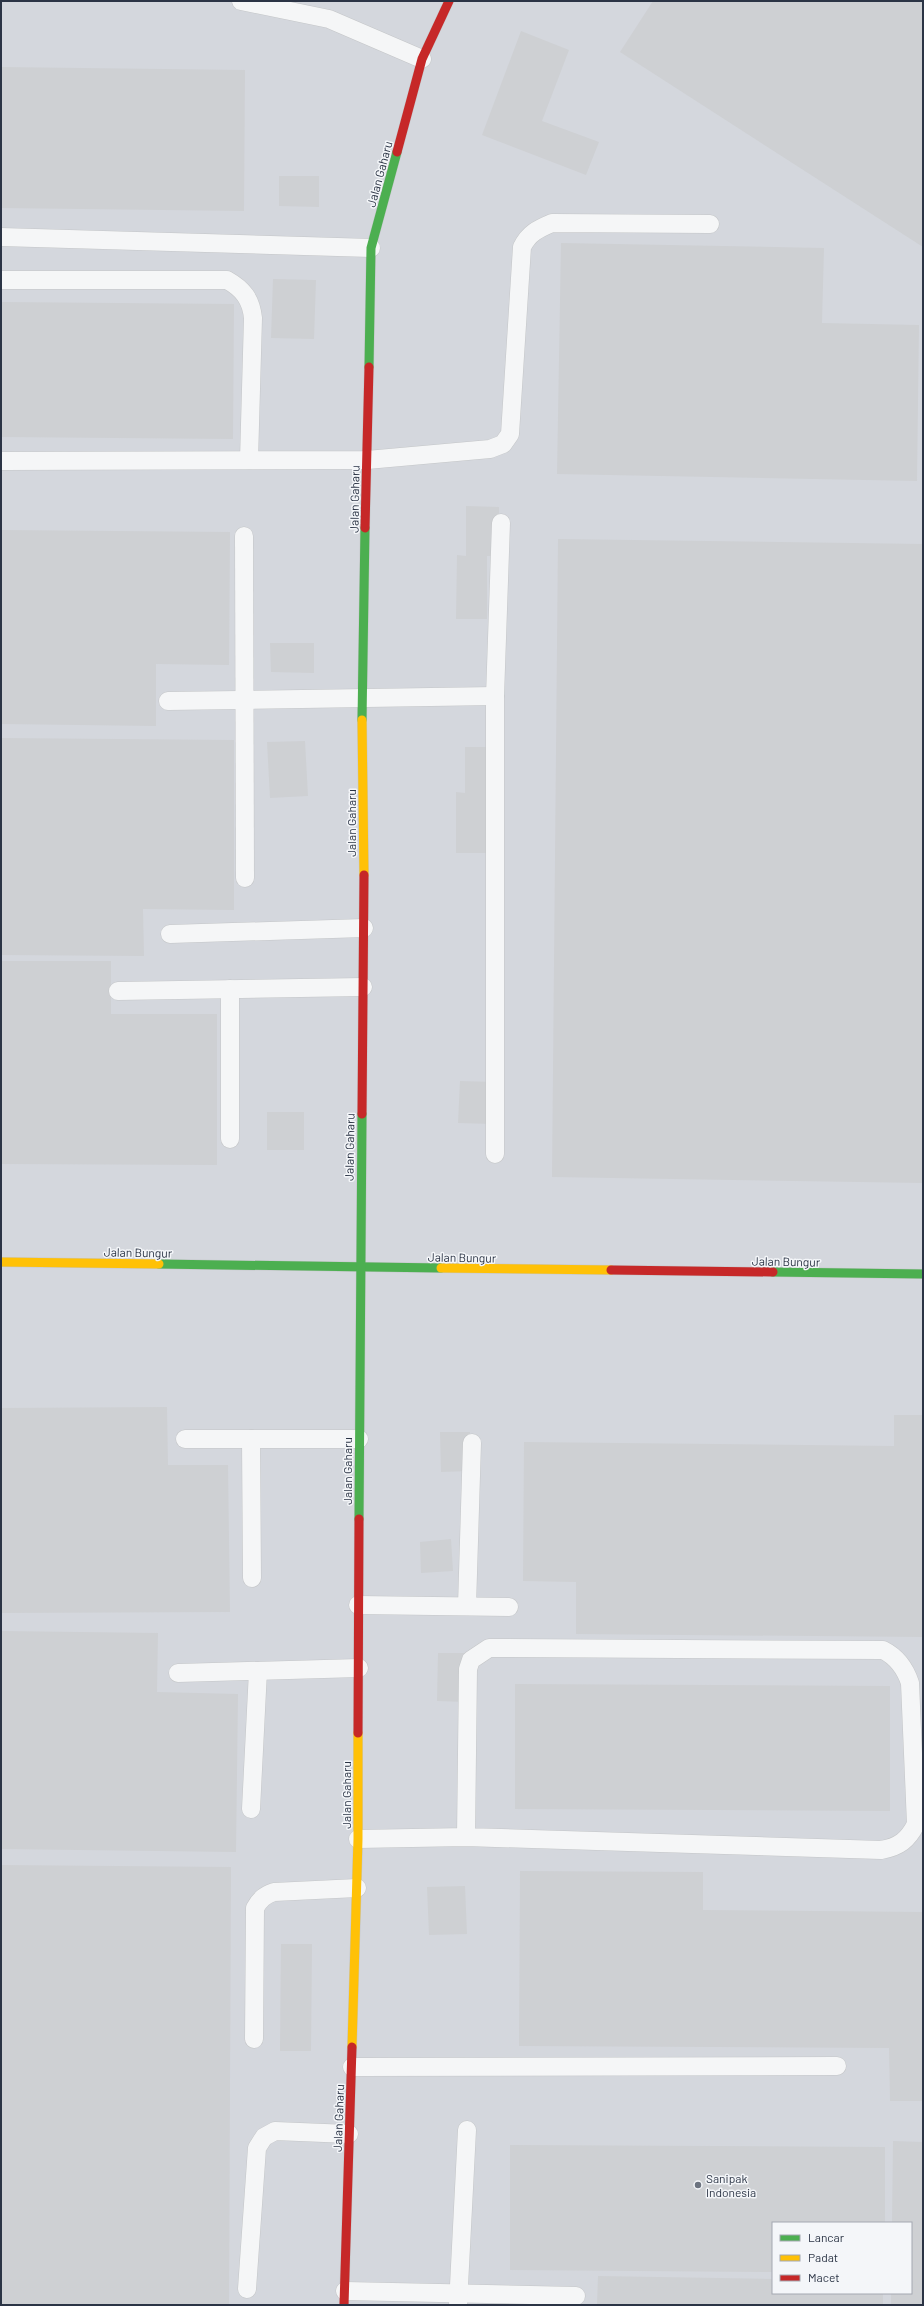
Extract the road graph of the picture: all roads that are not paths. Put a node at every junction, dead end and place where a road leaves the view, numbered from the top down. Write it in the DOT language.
graph roads {
  1 [pos="241,1"];
  2 [pos="448,1"];
  3 [pos="422,59"];
  4 [pos="710,224"];
  5 [pos="1,237"];
  6 [pos="371,248"];
  7 [pos="1,280"];
  8 [pos="249,460"];
  9 [pos="367,460"];
  10 [pos="1,461"];
  11 [pos="501,523"];
  12 [pos="244,536"];
  13 [pos="495,696"];
  14 [pos="246,699"];
  15 [pos="362,699"];
  16 [pos="168,701"];
  17 [pos="245,878"];
  18 [pos="364,928"];
  19 [pos="170,934"];
  20 [pos="363,987"];
  21 [pos="230,989"];
  22 [pos="118,991"];
  23 [pos="230,1139"];
  24 [pos="495,1154"];
  25 [pos="1,1262"];
  26 [pos="360,1267"];
  27 [pos="923,1274"];
  28 [pos="185,1439"];
  29 [pos="251,1439"];
  30 [pos="359,1439"];
  31 [pos="472,1443"];
  32 [pos="252,1578"];
  33 [pos="358,1605"];
  34 [pos="467,1606"];
  35 [pos="509,1607"];
  36 [pos="359,1668"];
  37 [pos="258,1670"];
  38 [pos="178,1673"];
  39 [pos="251,1809"];
  40 [pos="466,1837"];
  41 [pos="358,1839"];
  42 [pos="357,1888"];
  43 [pos="254,2039"];
  44 [pos="837,2066"];
  45 [pos="352,2067"];
  46 [pos="467,2130"];
  47 [pos="349,2134"];
  48 [pos="246,2290"];
  49 [pos="576,2296"];
  50 [pos="344,2298"];
  51 [pos="458,2299"];
  1 -- 3 [label="lane"];
  2 -- 3 [label="street, Jalan Gaharu"];
  3 -- 6 [label="street, Jalan Gaharu"];
  4 -- 9 [label="lane"];
  5 -- 6 [label="lane"];
  6 -- 9 [label="street, Jalan Gaharu"];
  7 -- 8 [label="lane"];
  8 -- 9 [label="lane"];
  8 -- 10 [label="lane"];
  9 -- 15 [label="street, Jalan Gaharu"];
  11 -- 13 [label="lane"];
  12 -- 14 [label="lane"];
  13 -- 15 [label="lane"];
  13 -- 24 [label="lane"];
  14 -- 15 [label="lane"];
  14 -- 16 [label="lane"];
  14 -- 17 [label="lane"];
  15 -- 18 [label="street, Jalan Gaharu"];
  18 -- 19 [label="lane"];
  18 -- 20 [label="street, Jalan Gaharu"];
  20 -- 21 [label="lane"];
  20 -- 26 [label="street, Jalan Gaharu"];
  21 -- 22 [label="lane"];
  21 -- 23 [label="lane"];
  25 -- 26 [label="street, Jalan Bungur"];
  26 -- 27 [label="street, Jalan Bungur"];
  26 -- 30 [label="street, Jalan Gaharu"];
  28 -- 29 [label="lane"];
  29 -- 30 [label="lane"];
  29 -- 32 [label="lane"];
  30 -- 33 [label="street, Jalan Gaharu"];
  31 -- 34 [label="lane"];
  33 -- 34 [label="lane"];
  33 -- 36 [label="street, Jalan Gaharu"];
  34 -- 35 [label="lane"];
  36 -- 37 [label="lane"];
  36 -- 41 [label="street, Jalan Gaharu"];
  37 -- 38 [label="lane"];
  37 -- 39 [label="lane"];
  40 -- 40 [label="lane"];
  40 -- 41 [label="lane"];
  41 -- 42 [label="street, Jalan Gaharu"];
  42 -- 43 [label="lane"];
  42 -- 45 [label="street, Jalan Gaharu"];
  44 -- 45 [label="lane"];
  45 -- 47 [label="street, Jalan Gaharu"];
  46 -- 51 [label="lane"];
  47 -- 48 [label="lane"];
  47 -- 50 [label="street, Jalan Gaharu"];
  49 -- 51 [label="lane"];
  50 -- 51 [label="lane"];
}
